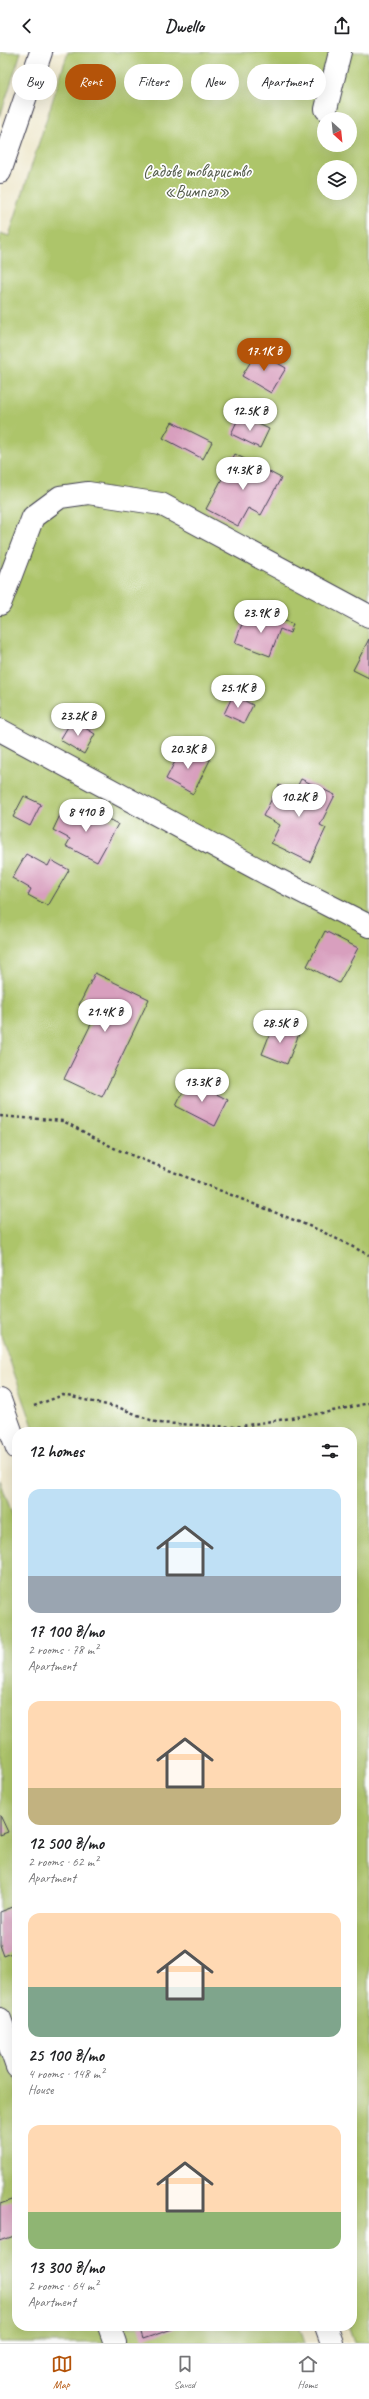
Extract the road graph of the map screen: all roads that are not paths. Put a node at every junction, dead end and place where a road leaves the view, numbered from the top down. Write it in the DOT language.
graph roads {
  1 [pos="41,52"];
  2 [pos="340,52"];
  3 [pos="326,109"];
  4 [pos="0,172"];
  5 [pos="0,604"];
  6 [pos="369,616"];
  7 [pos="0,730"];
  8 [pos="369,926"];
  9 [pos="3,1408"];
  10 [pos="12,1434"];
  11 [pos="0,2019"];
  12 [pos="12,2053"];
  13 [pos="111,2331"];
  14 [pos="328,2331"];
  15 [pos="115,2343"];
  16 [pos="332,2343"];
  1 -- 4 [label="street"];
  2 -- 3 [label="street"];
  5 -- 6 [label="street"];
  7 -- 8 [label="street"];
  9 -- 10 [label="street"];
  11 -- 12 [label="street"];
  13 -- 15 [label="street"];
  14 -- 16 [label="street"];
}
